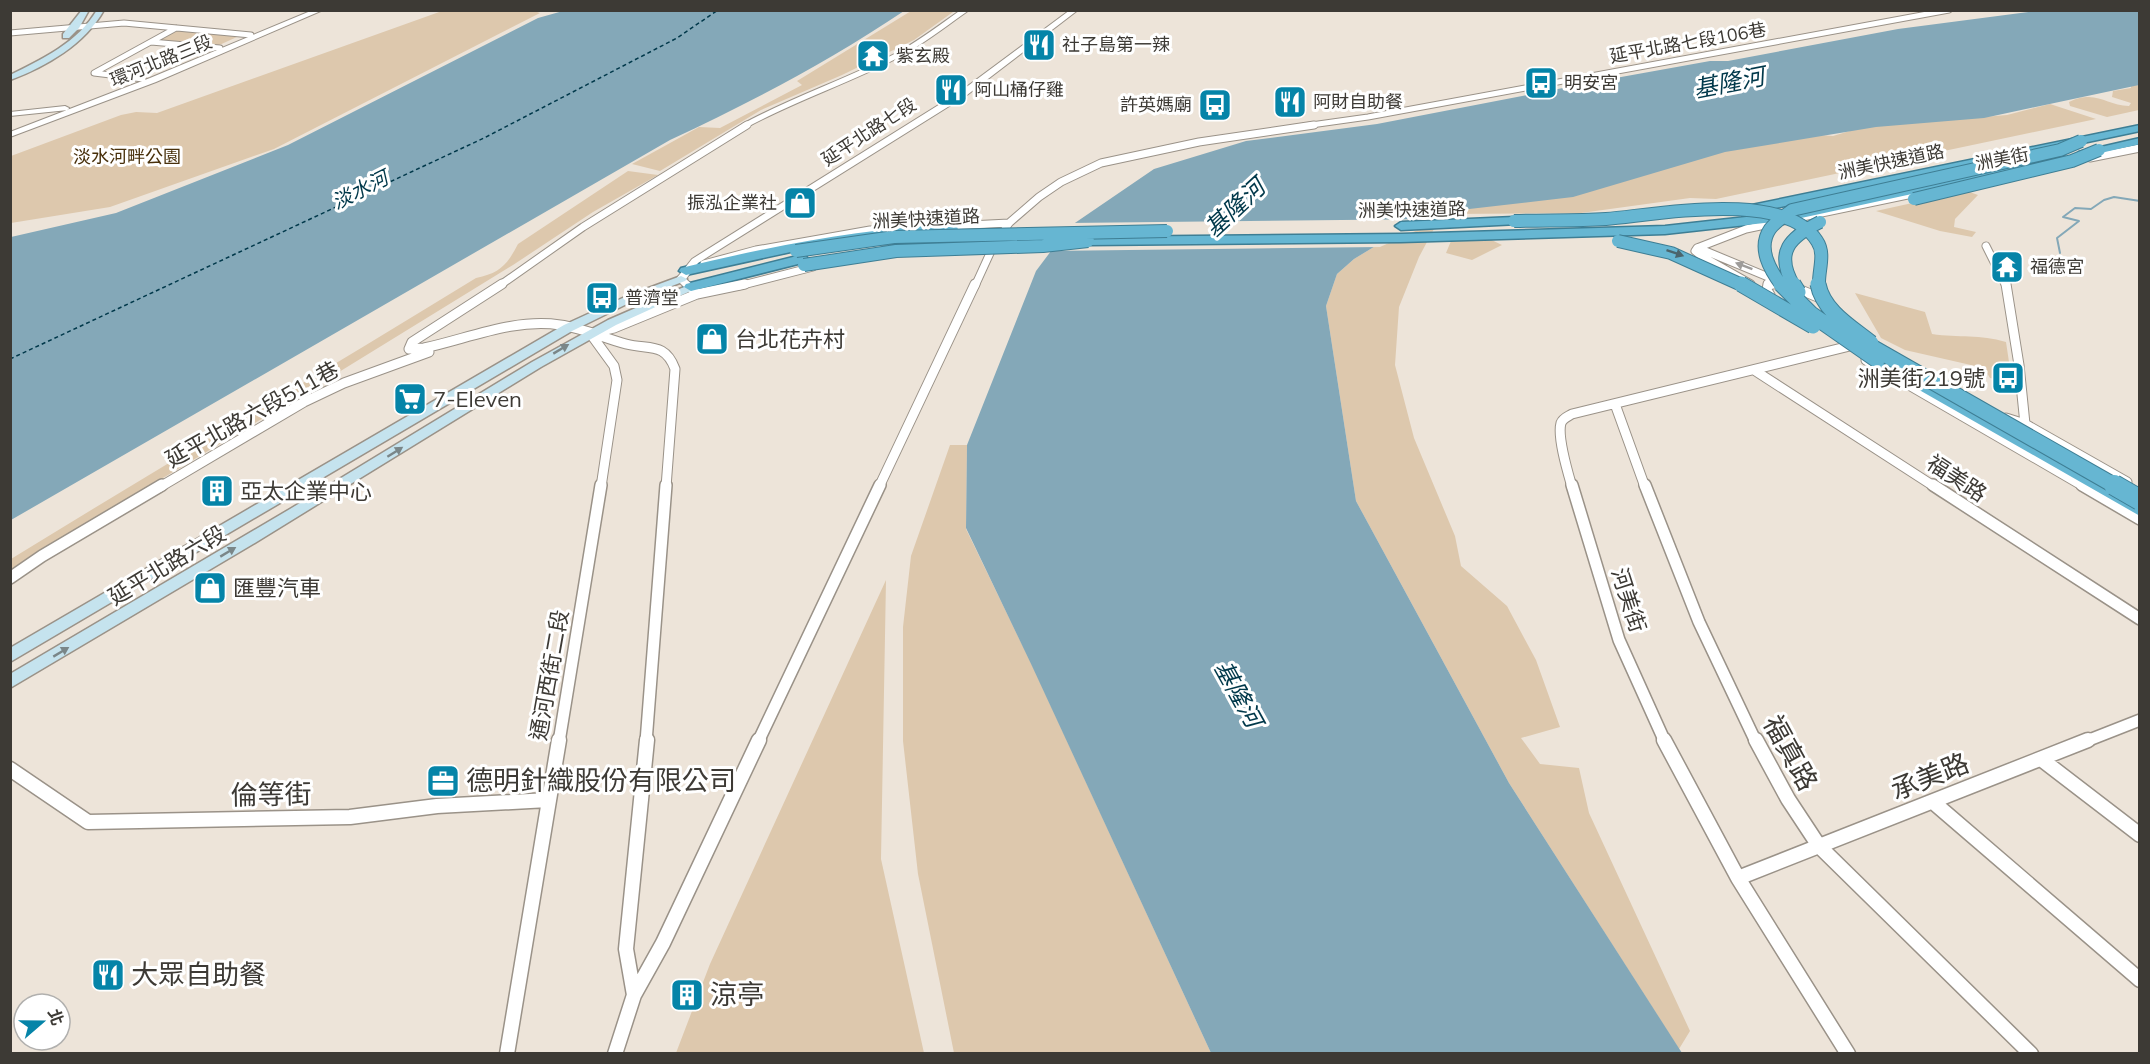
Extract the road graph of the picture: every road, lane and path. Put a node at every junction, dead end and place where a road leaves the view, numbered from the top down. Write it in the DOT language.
graph roads {
  1 [pos="86,10"];
  2 [pos="101,10"];
  3 [pos="308,10"];
  4 [pos="320,10"];
  5 [pos="965,10"];
  6 [pos="1075,10"];
  7 [pos="1949,10"];
  8 [pos="90,26"];
  9 [pos="75,28"];
  10 [pos="176,28"];
  11 [pos="10,33"];
  12 [pos="251,35"];
  13 [pos="151,42"];
  14 [pos="220,48"];
  15 [pos="10,72"];
  16 [pos="10,78"];
  17 [pos="143,79"];
  18 [pos="70,107"];
  19 [pos="10,115"];
  20 [pos="32,122"];
  21 [pos="42,124"];
  22 [pos="16,128"];
  23 [pos="2139,128"];
  24 [pos="10,135"];
  25 [pos="2081,141"];
  26 [pos="2139,141"];
  27 [pos="2139,148"];
  28 [pos="2099,150"];
  29 [pos="1009,223"];
  30 [pos="1347,228"];
  31 [pos="1401,238"];
  32 [pos="1986,246"];
  33 [pos="1697,248"];
  34 [pos="991,251"];
  35 [pos="798,255"];
  36 [pos="688,283"];
  37 [pos="1790,284"];
  38 [pos="1770,295"];
  39 [pos="568,328"];
  40 [pos="590,333"];
  41 [pos="1868,342"];
  42 [pos="1852,346"];
  43 [pos="1883,359"];
  44 [pos="1754,370"];
  45 [pos="1615,404"];
  46 [pos="2025,424"];
  47 [pos="2139,489"];
  48 [pos="2139,500"];
  49 [pos="2139,511"];
  50 [pos="2139,519"];
  51 [pos="10,578"];
  52 [pos="2139,619"];
  53 [pos="10,656"];
  54 [pos="10,682"];
  55 [pos="2139,720"];
  56 [pos="2041,759"];
  57 [pos="10,769"];
  58 [pos="548,800"];
  59 [pos="1933,802"];
  60 [pos="2139,835"];
  61 [pos="1819,846"];
  62 [pos="1738,878"];
  63 [pos="2139,980"];
  64 [pos="634,995"];
  65 [pos="507,1053"];
  66 [pos="615,1053"];
  67 [pos="1848,1053"];
  68 [pos="2031,1053"];
  1 -- 9 [label="main road"];
  2 -- 8 [label="main road"];
  3 -- 12 [label="street, 環河北路三段"];
  4 -- 21 [label="street, 環河北路三段"];
  5 -- 39 [label="street"];
  6 -- 36 [label="street, 延平北路七段"];
  7 -- 29 [label="street, 延平北路七段106巷"];
  8 -- 9 [label="street"];
  8 -- 10 [label="street"];
  8 -- 16 [label="main road"];
  9 -- 11 [label="street"];
  9 -- 15 [label="main road"];
  10 -- 12 [label="street"];
  10 -- 13 [label="street"];
  12 -- 14 [label="street, 環河北路三段"];
  13 -- 14 [label="street"];
  13 -- 17 [label="street"];
  14 -- 17 [label="street, 環河北路三段"];
  17 -- 18 [label="street, 環河北路三段"];
  18 -- 19 [label="street"];
  18 -- 20 [label="street, 環河北路三段"];
  19 -- 20 [label="street"];
  20 -- 21 [label="street"];
  20 -- 22 [label="street, 環河北路三段"];
  21 -- 22 [label="street, 環河北路三段"];
  22 -- 24 [label="street, 環河北路三段"];
  23 -- 25 [label="highway, 洲美快速道路"];
  25 -- 30 [label="highway, 洲美快速道路, bridge"];
  25 -- 43 [label="highway, bridge"];
  26 -- 28 [label="highway, 洲美快速道路"];
  27 -- 33 [label="street, 洲美街"];
  28 -- 31 [label="highway, 洲美快速道路, bridge"];
  28 -- 43 [label="highway, bridge"];
  29 -- 34 [label="street, 延平北路七段106巷"];
  29 -- 36 [label="street"];
  30 -- 35 [label="highway, 洲美快速道路, bridge"];
  30 -- 43 [label="highway, bridge"];
  31 -- 35 [label="highway, 洲美快速道路, bridge"];
  31 -- 43 [label="highway, one-way, bridge"];
  32 -- 46 [label="street"];
  37 -- 33 [label="street, one-way"];
  33 -- 38 [label="street"];
  34 -- 36 [label="street"];
  34 -- 64 [label="street, 延平北路七段106巷"];
  35 -- 36 [label="highway"];
  35 -- 36 [label="highway"];
  36 -- 39 [label="main road, 延平北路七段"];
  36 -- 40 [label="main road, 延平北路七段"];
  37 -- 38 [label="street"];
  37 -- 41 [label="street"];
  38 -- 42 [label="street"];
  39 -- 40 [label="street"];
  39 -- 51 [label="street, 延平北路六段511巷"];
  39 -- 53 [label="main road, 延平北路六段"];
  54 -- 40 [label="main road, 延平北路六段, one-way"];
  40 -- 58 [label="street, 通河西街二段"];
  40 -- 64 [label="street"];
  41 -- 42 [label="street, 河美街"];
  41 -- 46 [label="street"];
  42 -- 44 [label="street, 河美街"];
  42 -- 50 [label="street"];
  43 -- 48 [label="highway, bridge"];
  43 -- 49 [label="highway"];
  44 -- 45 [label="street, 河美街"];
  44 -- 52 [label="street, 福美路"];
  45 -- 61 [label="street, 福真路"];
  45 -- 62 [label="street, 河美街"];
  46 -- 47 [label="street"];
  55 -- 56 [label="street, 承美路"];
  56 -- 59 [label="street, 承美路"];
  56 -- 60 [label="street"];
  57 -- 58 [label="street, 倫等街"];
  58 -- 65 [label="street, 通河西街二段"];
  59 -- 61 [label="street, 承美路"];
  59 -- 63 [label="street"];
  61 -- 62 [label="street, 承美路"];
  61 -- 68 [label="street, 福真路"];
  62 -- 67 [label="street, 河美街"];
  64 -- 66 [label="street, 延平北路七段106巷"];
}
